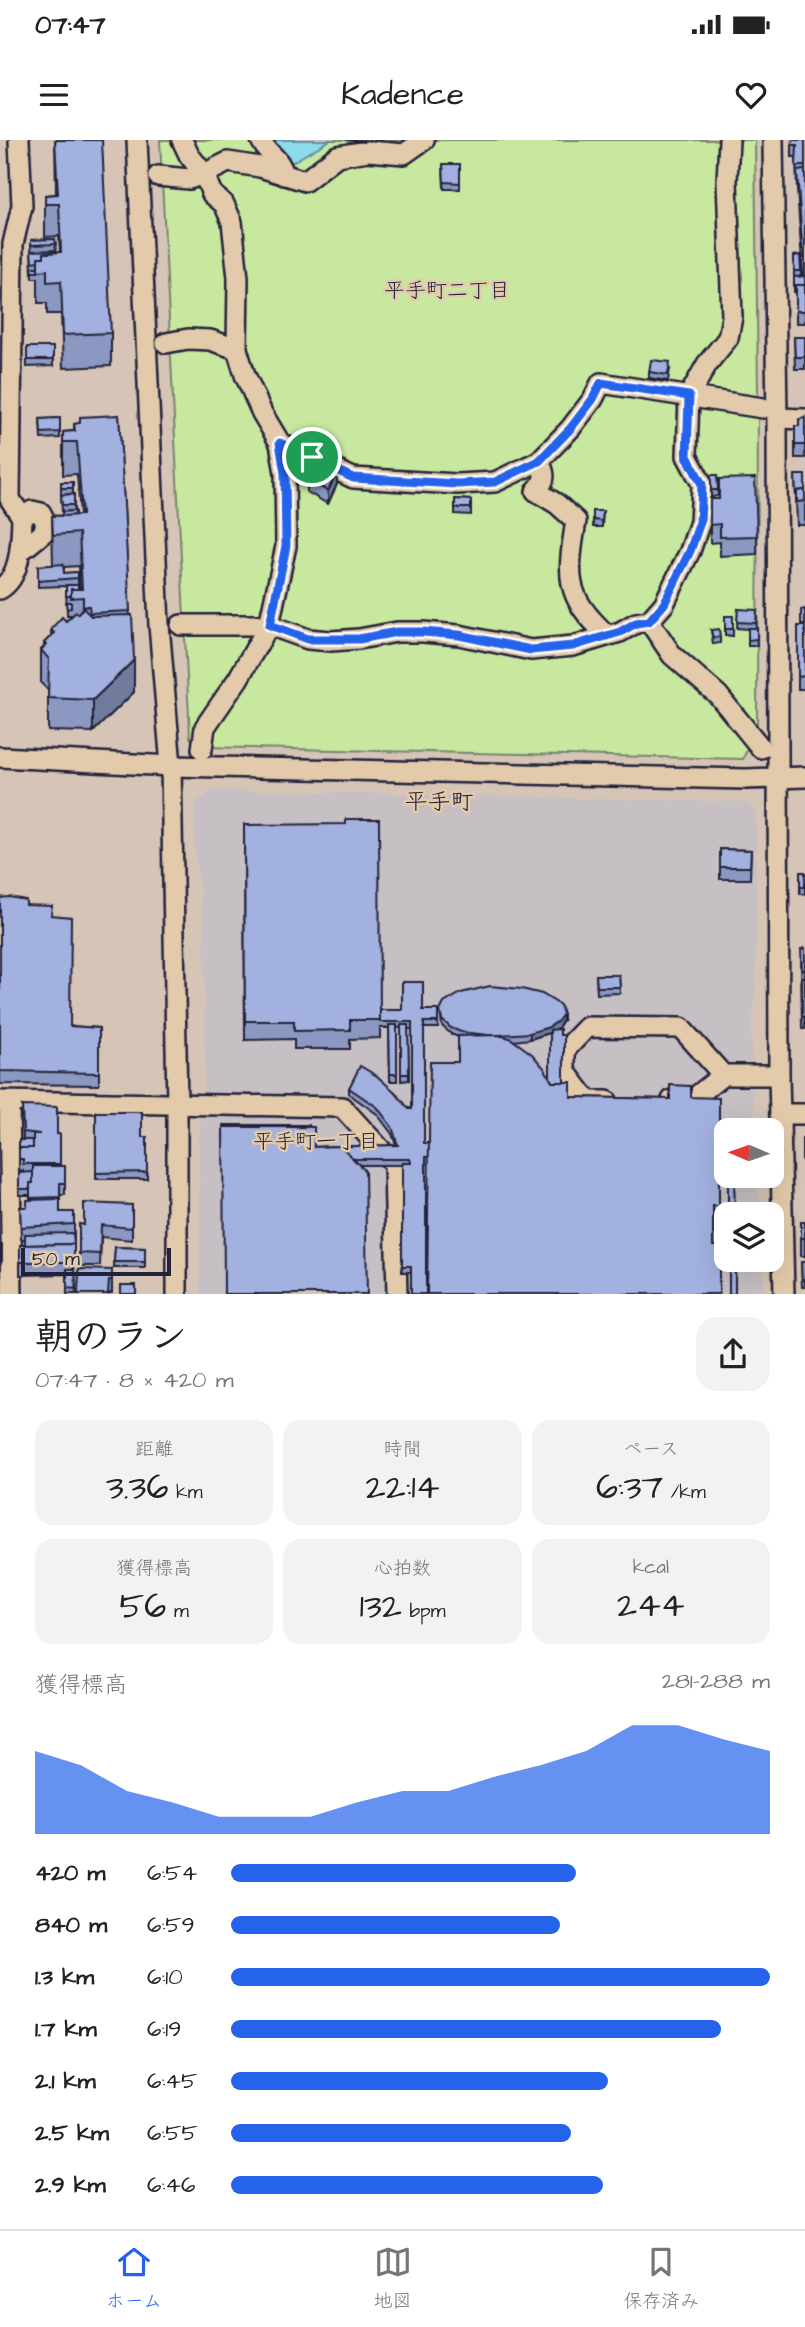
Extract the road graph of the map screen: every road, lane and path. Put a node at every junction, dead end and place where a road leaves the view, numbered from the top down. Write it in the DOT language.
graph roads {
  1 [pos="19,140"];
  2 [pos="137,140"];
  3 [pos="182,140"];
  4 [pos="261,140"];
  5 [pos="424,140"];
  6 [pos="729,140"];
  7 [pos="773,140"];
  8 [pos="204,174"];
  9 [pos="284,175"];
  10 [pos="158,177"];
  11 [pos="166,343"];
  12 [pos="237,349"];
  13 [pos="689,396"];
  14 [pos="770,413"];
  15 [pos="805,419"];
  16 [pos="280,443"];
  17 [pos="539,461"];
  18 [pos="0,589"];
  19 [pos="649,621"];
  20 [pos="181,625"];
  21 [pos="270,625"];
  22 [pos="607,635"];
  23 [pos="202,748"];
  24 [pos="761,748"];
  25 [pos="0,757"];
  26 [pos="171,766"];
  27 [pos="779,777"];
  28 [pos="805,777"];
  29 [pos="723,1075"];
  30 [pos="779,1075"];
  31 [pos="627,1100"];
  32 [pos="654,1100"];
  33 [pos="4,1101"];
  34 [pos="177,1105"];
  35 [pos="780,1114"];
  36 [pos="805,1114"];
  37 [pos="12,1294"];
  38 [pos="177,1294"];
  39 [pos="397,1294"];
  40 [pos="784,1294"];
  1 -- 18 [label="street"];
  2 -- 26 [label="street"];
  3 -- 8 [label="street"];
  4 -- 9 [label="street"];
  5 -- 9 [label="street"];
  6 -- 13 [label="street"];
  7 -- 14 [label="street"];
  8 -- 9 [label="street"];
  8 -- 10 [label="street"];
  8 -- 12 [label="street"];
  11 -- 12 [label="street"];
  12 -- 16 [label="street"];
  13 -- 14 [label="street"];
  13 -- 17 [label="street"];
  13 -- 19 [label="street"];
  14 -- 15 [label="street"];
  14 -- 27 [label="street"];
  16 -- 17 [label="street"];
  16 -- 21 [label="street"];
  17 -- 22 [label="street"];
  19 -- 22 [label="street"];
  19 -- 24 [label="street"];
  20 -- 21 [label="street"];
  21 -- 22 [label="street"];
  21 -- 23 [label="street"];
  25 -- 26 [label="street"];
  26 -- 27 [label="street"];
  26 -- 34 [label="street"];
  27 -- 28 [label="street"];
  27 -- 30 [label="street"];
  29 -- 30 [label="street"];
  29 -- 31 [label="street"];
  29 -- 32 [label="street"];
  30 -- 35 [label="street"];
  33 -- 34 [label="street"];
  33 -- 37 [label="street"];
  34 -- 38 [label="street"];
  34 -- 39 [label="street"];
  35 -- 36 [label="street"];
  35 -- 40 [label="street"];
}
